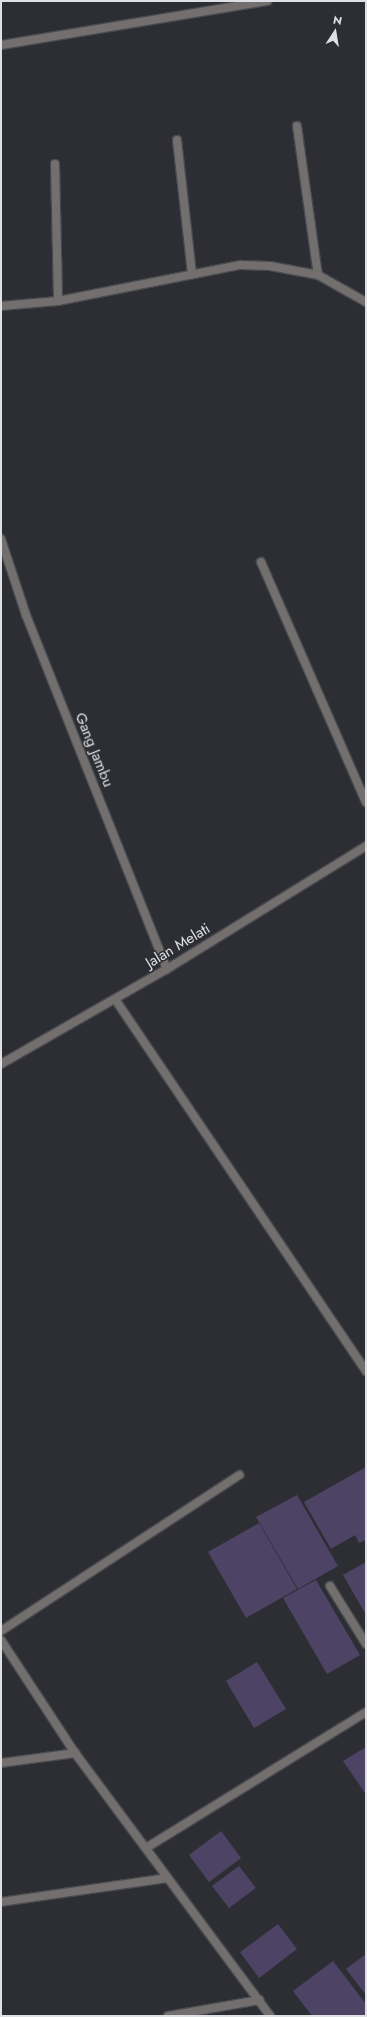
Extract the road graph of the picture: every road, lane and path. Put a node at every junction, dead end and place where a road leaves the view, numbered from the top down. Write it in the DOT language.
graph roads {
  1 [pos="268,1"];
  2 [pos="239,2"];
  3 [pos="1,45"];
  4 [pos="297,126"];
  5 [pos="177,140"];
  6 [pos="55,164"];
  7 [pos="192,274"];
  8 [pos="318,275"];
  9 [pos="58,301"];
  10 [pos="366,302"];
  11 [pos="1,306"];
  12 [pos="1,539"];
  13 [pos="261,562"];
  14 [pos="366,802"];
  15 [pos="366,846"];
  16 [pos="167,970"];
  17 [pos="115,999"];
  18 [pos="1,1064"];
  19 [pos="366,1371"];
  20 [pos="239,1475"];
  21 [pos="330,1586"];
  22 [pos="1,1631"];
  23 [pos="1,1640"];
  24 [pos="366,1644"];
  25 [pos="366,1712"];
  26 [pos="75,1753"];
  27 [pos="1,1763"];
  28 [pos="146,1848"];
  29 [pos="166,1878"];
  30 [pos="1,1902"];
  31 [pos="260,2000"];
  32 [pos="168,2016"];
  33 [pos="270,2016"];
  1 -- 2 [label="street"];
  2 -- 3 [label="street"];
  4 -- 8 [label="street"];
  5 -- 7 [label="street"];
  6 -- 9 [label="street"];
  7 -- 8 [label="street"];
  7 -- 9 [label="street"];
  8 -- 10 [label="street"];
  9 -- 11 [label="street"];
  12 -- 16 [label="street, Gang Jambu"];
  13 -- 14 [label="street"];
  15 -- 16 [label="street, Jalan Melati"];
  16 -- 17 [label="street, Jalan Melati"];
  17 -- 18 [label="street, Jalan Melati"];
  17 -- 19 [label="street"];
  20 -- 22 [label="street"];
  21 -- 24 [label="street"];
  23 -- 26 [label="street"];
  25 -- 28 [label="street"];
  26 -- 27 [label="street"];
  26 -- 28 [label="street"];
  28 -- 29 [label="street"];
  29 -- 30 [label="street"];
  29 -- 31 [label="street"];
  31 -- 32 [label="street"];
  31 -- 33 [label="street"];
}
